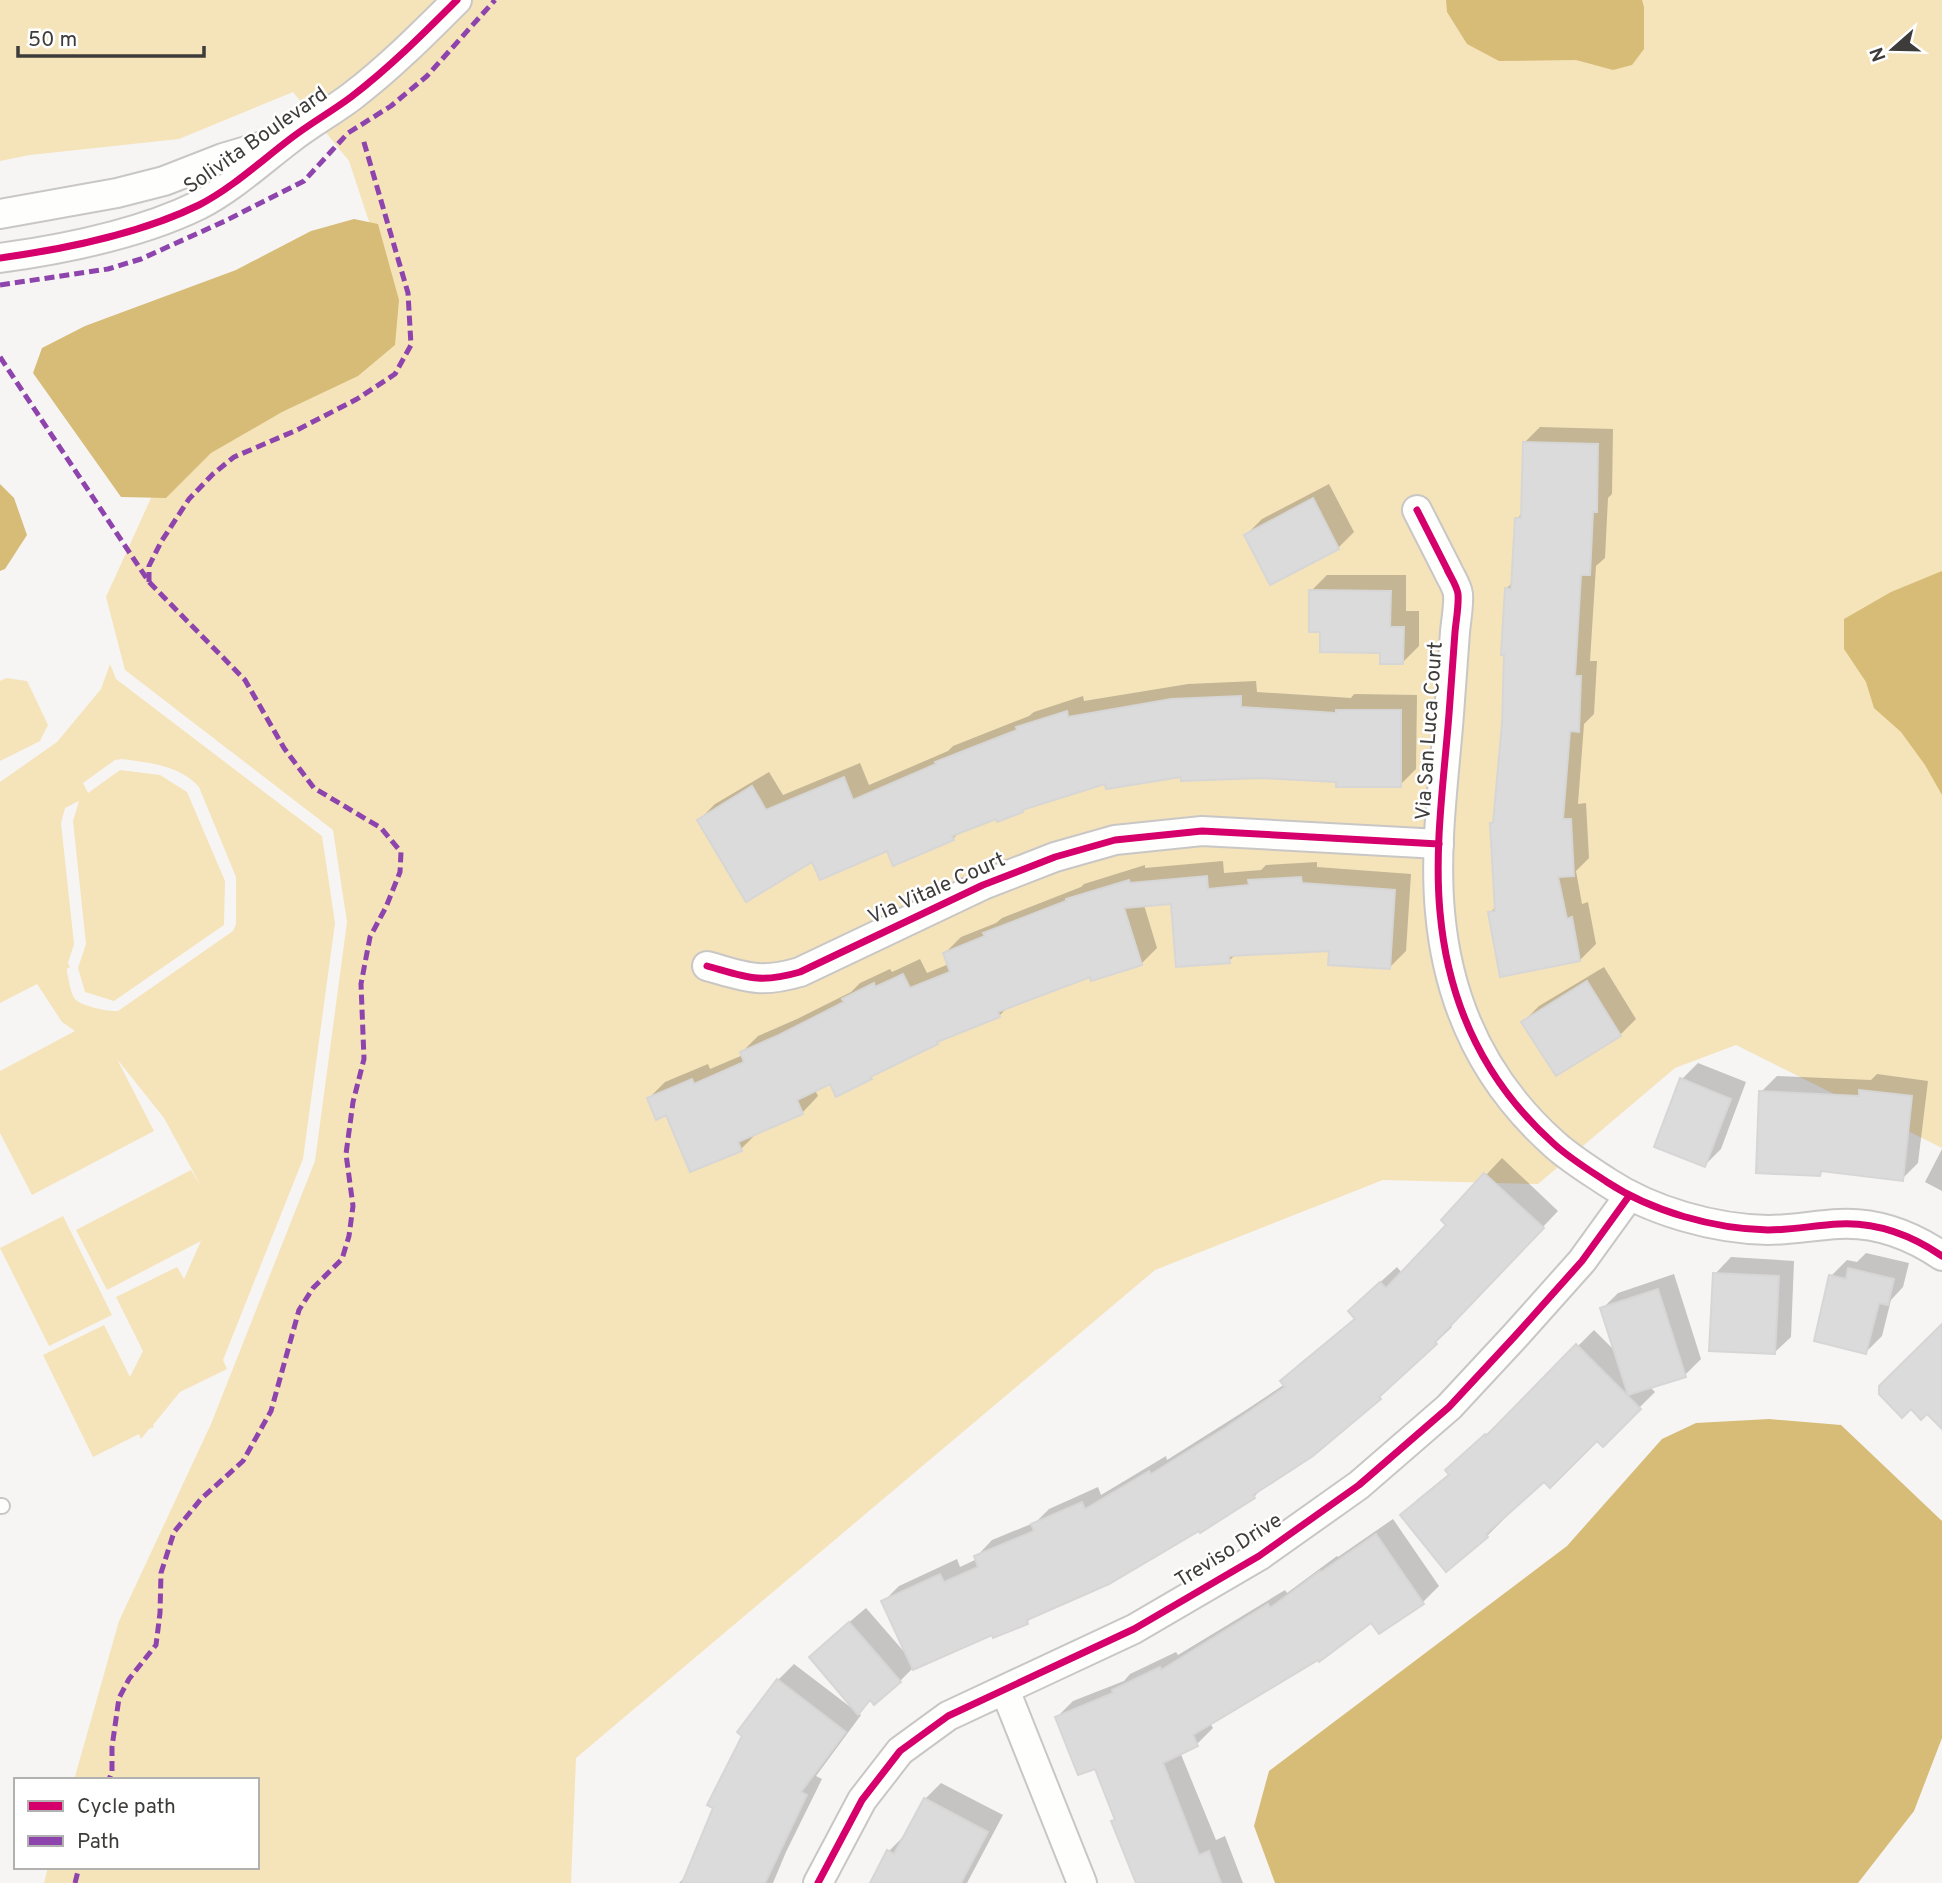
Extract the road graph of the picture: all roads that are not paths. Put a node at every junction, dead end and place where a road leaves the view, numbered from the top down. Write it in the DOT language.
graph roads {
  1 [pos="457,0"];
  2 [pos="292,136"];
  3 [pos="0,214"];
  4 [pos="0,258"];
  5 [pos="1417,510"];
  6 [pos="1439,844"];
  7 [pos="707,966"];
  8 [pos="1629,1196"];
  9 [pos="1942,1256"];
  10 [pos="1005,1690"];
  11 [pos="818,1883"];
  12 [pos="1082,1883"];
  1 -- 2 [label="street, Solivita Boulevard"];
  2 -- 3 [label="street, Solivita Boulevard"];
  2 -- 4 [label="street, Solivita Boulevard"];
  5 -- 6 [label="street, Via San Luca Court"];
  6 -- 7 [label="street, Via Vitale Court"];
  6 -- 8 [label="street, Via San Luca Court"];
  8 -- 9 [label="street, Via San Luca Court"];
  8 -- 10 [label="street, Treviso Drive"];
  10 -- 11 [label="street, Treviso Drive"];
  10 -- 12 [label="street"];
}
